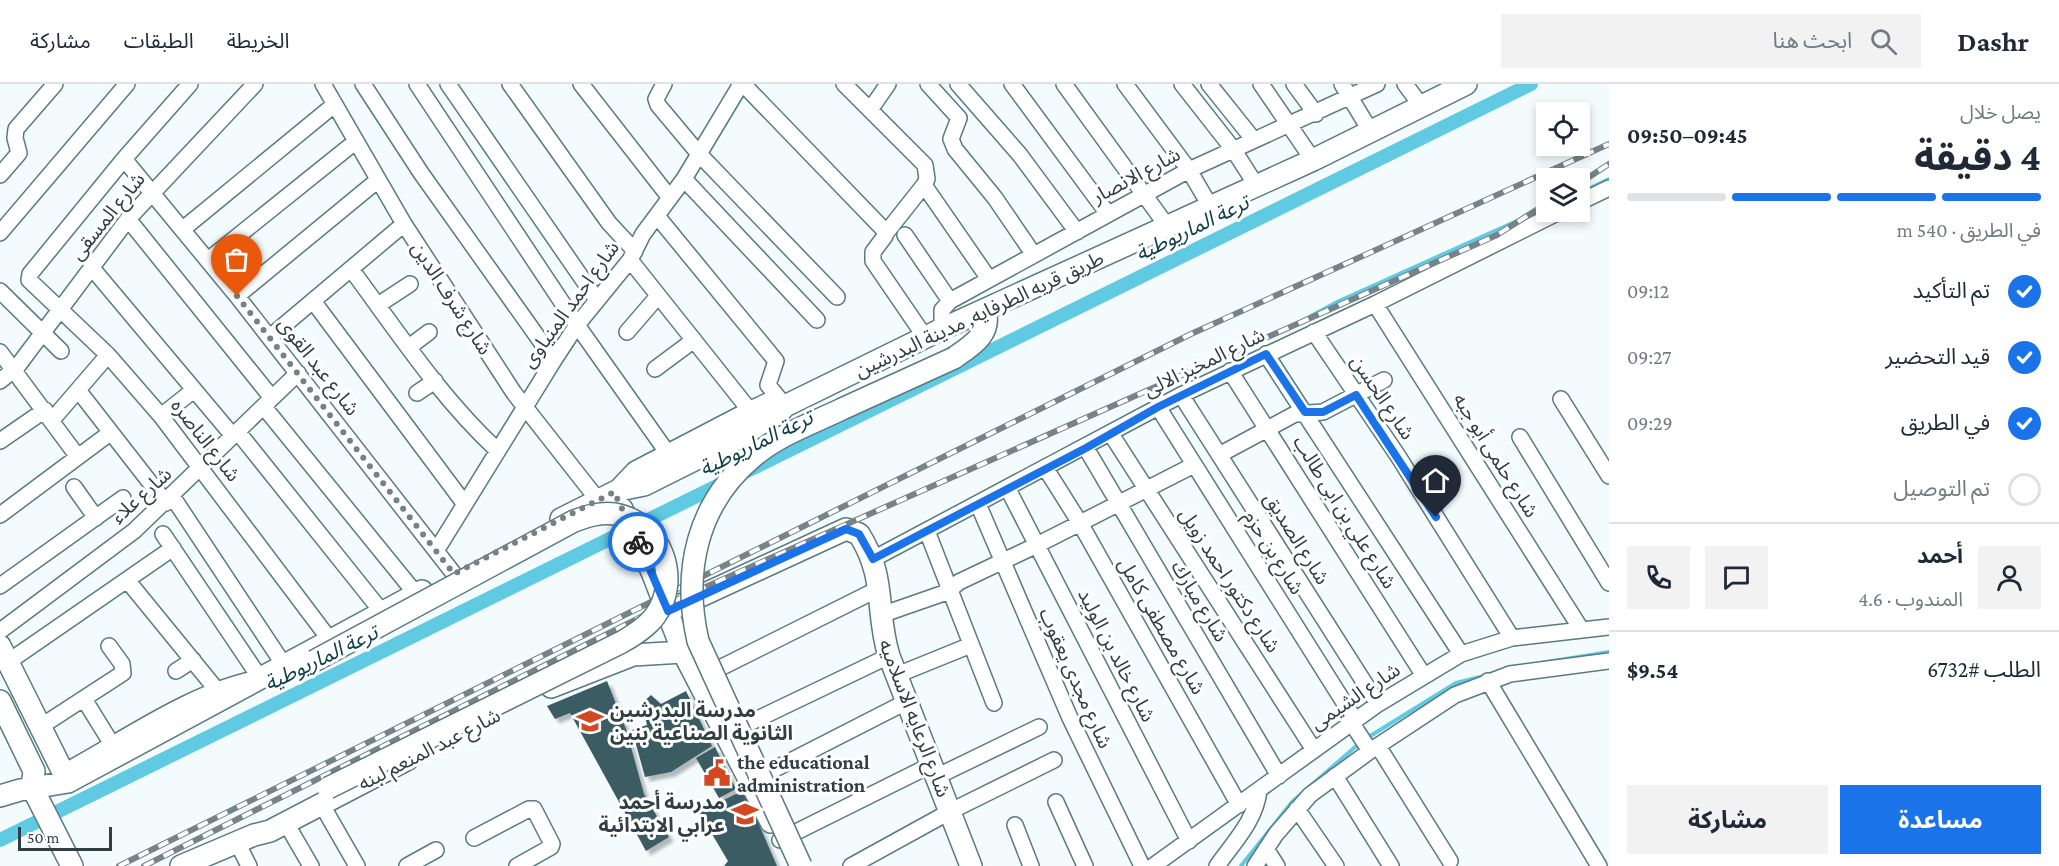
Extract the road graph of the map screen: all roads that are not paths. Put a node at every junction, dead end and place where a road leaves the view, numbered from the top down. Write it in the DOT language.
graph roads {
  1 [pos="55,84"];
  2 [pos="127,84"];
  3 [pos="190,84"];
  4 [pos="255,84"];
  5 [pos="323,84"];
  6 [pos="363,84"];
  7 [pos="417,84"];
  8 [pos="448,84"];
  9 [pos="510,84"];
  10 [pos="580,84"];
  11 [pos="664,84"];
  12 [pos="742,84"];
  13 [pos="844,84"];
  14 [pos="888,84"];
  15 [pos="928,84"];
  16 [pos="958,84"];
  17 [pos="1012,84"];
  18 [pos="1064,84"];
  19 [pos="1125,84"];
  20 [pos="1182,84"];
  21 [pos="1209,84"];
  22 [pos="1261,84"];
  23 [pos="1294,84"];
  24 [pos="1342,84"];
  25 [pos="1376,84"];
  26 [pos="1405,84"];
  27 [pos="1461,85"];
  28 [pos="1352,97"];
  29 [pos="334,105"];
  30 [pos="1422,107"];
  31 [pos="870,110"];
  32 [pos="1316,114"];
  33 [pos="1291,124"];
  34 [pos="1371,132"];
  35 [pos="1253,139"];
  36 [pos="356,142"];
  37 [pos="1233,149"];
  38 [pos="699,154"];
  39 [pos="124,159"];
  40 [pos="1313,160"];
  41 [pos="1189,170"];
  42 [pos="0,175"];
  43 [pos="684,179"];
  44 [pos="378,180"];
  45 [pos="924,185"];
  46 [pos="1256,185"];
  47 [pos="1609,188"];
  48 [pos="152,191"];
  49 [pos="1144,194"];
  50 [pos="1590,197"];
  51 [pos="670,198"];
  52 [pos="1210,206"];
  53 [pos="1108,214"];
  54 [pos="657,216"];
  55 [pos="129,219"];
  56 [pos="1538,222"];
  57 [pos="404,224"];
  58 [pos="1167,226"];
  59 [pos="183,230"];
  60 [pos="1077,232"];
  61 [pos="886,233"];
  62 [pos="0,234"];
  63 [pos="905,235"];
  64 [pos="632,255"];
  65 [pos="1034,255"];
  66 [pos="208,260"];
  67 [pos="92,268"];
  68 [pos="351,269"];
  69 [pos="989,279"];
  70 [pos="410,284"];
  71 [pos="0,291"];
  72 [pos="237,296"];
  73 [pos="658,296"];
  74 [pos="837,297"];
  75 [pos="597,300"];
  76 [pos="313,301"];
  77 [pos="950,301"];
  78 [pos="1375,304"];
  79 [pos="378,305"];
  80 [pos="61,311"];
  81 [pos="985,311"];
  82 [pos="818,320"];
  83 [pos="577,325"];
  84 [pos="429,332"];
  85 [pos="627,332"];
  86 [pos="1314,332"];
  87 [pos="44,333"];
  88 [pos="933,333"];
  89 [pos="270,337"];
  90 [pos="694,340"];
  91 [pos="409,347"];
  92 [pos="62,351"];
  93 [pos="0,352"];
  94 [pos="1266,354"];
  95 [pos="108,355"];
  96 [pos="554,360"];
  97 [pos="655,369"];
  98 [pos="15,370"];
  99 [pos="1230,371"];
  100 [pos="298,373"];
  101 [pos="1384,380"];
  102 [pos="0,381"];
  103 [pos="435,381"];
  104 [pos="78,390"];
  105 [pos="194,390"];
  106 [pos="417,393"];
  107 [pos="1181,395"];
  108 [pos="1356,395"];
  109 [pos="1561,399"];
  110 [pos="268,402"];
  111 [pos="784,406"];
  112 [pos="524,407"];
  113 [pos="1158,407"];
  114 [pos="751,412"];
  115 [pos="1305,412"];
  116 [pos="49,415"];
  117 [pos="161,416"];
  118 [pos="1267,429"];
  119 [pos="110,433"];
  120 [pos="235,434"];
  121 [pos="1111,434"];
  122 [pos="1520,437"];
  123 [pos="0,441"];
  124 [pos="1086,448"];
  125 [pos="497,450"];
  126 [pos="669,455"];
  127 [pos="1219,455"];
  128 [pos="78,457"];
  129 [pos="1194,465"];
  130 [pos="202,467"];
  131 [pos="1046,469"];
  132 [pos="1609,477"];
  133 [pos="74,487"];
  134 [pos="1008,489"];
  135 [pos="1147,489"];
  136 [pos="610,494"];
  137 [pos="123,498"];
  138 [pos="169,499"];
  139 [pos="464,503"];
  140 [pos="1118,503"];
  141 [pos="978,504"];
  142 [pos="0,515"];
  143 [pos="96,518"];
  144 [pos="1080,523"];
  145 [pos="927,531"];
  146 [pos="164,534"];
  147 [pos="1037,545"];
  148 [pos="173,548"];
  149 [pos="436,551"];
  150 [pos="873,559"];
  151 [pos="1003,562"];
  152 [pos="454,574"];
  153 [pos="127,580"];
  154 [pos="1609,583"];
  155 [pos="0,586"];
  156 [pos="880,588"];
  157 [pos="951,589"];
  158 [pos="416,594"];
  159 [pos="676,608"];
  160 [pos="382,612"];
  161 [pos="881,615"];
  162 [pos="1609,627"];
  163 [pos="1581,630"];
  164 [pos="0,631"];
  165 [pos="1512,638"];
  166 [pos="330,640"];
  167 [pos="971,645"];
  168 [pos="109,646"];
  169 [pos="683,652"];
  170 [pos="4,654"];
  171 [pos="1461,654"];
  172 [pos="193,660"];
  173 [pos="1609,661"];
  174 [pos="284,665"];
  175 [pos="893,665"];
  176 [pos="716,670"];
  177 [pos="176,671"];
  178 [pos="1424,676"];
  179 [pos="260,678"];
  180 [pos="1488,681"];
  181 [pos="216,689"];
  182 [pos="84,699"];
  183 [pos="0,701"];
  184 [pos="908,701"];
  185 [pos="994,703"];
  186 [pos="1378,704"];
  187 [pos="1353,721"];
  188 [pos="5,726"];
  189 [pos="743,726"];
  190 [pos="40,727"];
  191 [pos="1039,727"];
  192 [pos="113,746"];
  193 [pos="1374,748"];
  194 [pos="1314,750"];
  195 [pos="1054,760"];
  196 [pos="935,770"];
  197 [pos="767,773"];
  198 [pos="1279,776"];
  199 [pos="1335,776"];
  200 [pos="65,777"];
  201 [pos="38,786"];
  202 [pos="1259,790"];
  203 [pos="0,796"];
  204 [pos="325,796"];
  205 [pos="1056,802"];
  206 [pos="1239,805"];
  207 [pos="1297,809"];
  208 [pos="951,811"];
  209 [pos="286,824"];
  210 [pos="1015,825"];
  211 [pos="788,836"];
  212 [pos="246,838"];
  213 [pos="474,838"];
  214 [pos="1189,841"];
  215 [pos="1266,849"];
  216 [pos="436,850"];
  217 [pos="73,858"];
  218 [pos="1450,861"];
  219 [pos="181,866"];
  220 [pos="249,866"];
  221 [pos="311,866"];
  222 [pos="357,866"];
  223 [pos="407,866"];
  224 [pos="517,866"];
  225 [pos="792,866"];
  226 [pos="801,866"];
  227 [pos="811,866"];
  228 [pos="851,866"];
  229 [pos="971,866"];
  230 [pos="1031,866"];
  231 [pos="1085,866"];
  232 [pos="1142,866"];
  233 [pos="1153,866"];
  234 [pos="1217,866"];
  235 [pos="1255,866"];
  236 [pos="1277,866"];
  237 [pos="1336,866"];
  238 [pos="1391,866"];
  239 [pos="1599,866"];
  1 -- 42 [label="street"];
  2 -- 62 [label="street"];
  3 -- 39 [label="street"];
  4 -- 48 [label="street, شارع المسقى"];
  5 -- 29 [label="street, شارع شرف الدين"];
  6 -- 96 [label="street"];
  7 -- 83 [label="street"];
  8 -- 75 [label="street"];
  9 -- 64 [label="street"];
  10 -- 51 [label="street"];
  11 -- 38 [label="street"];
  12 -- 38 [label="street, شارع احمد المنياوى"];
  12 -- 61 [label="street"];
  13 -- 31 [label="street"];
  14 -- 31 [label="street"];
  15 -- 65 [label="street"];
  16 -- 60 [label="street"];
  17 -- 53 [label="street"];
  18 -- 49 [label="street"];
  19 -- 41 [label="street"];
  20 -- 37 [label="street"];
  21 -- 35 [label="street"];
  22 -- 33 [label="street"];
  23 -- 32 [label="street"];
  24 -- 28 [label="street"];
  25 -- 28 [label="street, شارع الانصار"];
  26 -- 30 [label="street"];
  27 -- 30 [label="main road, طريق قريه الطرفايه, مدينة البدرشين"];
  28 -- 32 [label="street, شارع الانصار"];
  28 -- 34 [label="street"];
  29 -- 36 [label="street, شارع شرف الدين"];
  29 -- 59 [label="street"];
  30 -- 34 [label="main road, طريق قريه الطرفايه, مدينة البدرشين"];
  31 -- 45 [label="street"];
  32 -- 33 [label="street, شارع الانصار"];
  33 -- 35 [label="street, شارع الانصار"];
  33 -- 40 [label="street"];
  34 -- 40 [label="main road, طريق قريه الطرفايه, مدينة البدرشين"];
  35 -- 37 [label="street, شارع الانصار"];
  36 -- 44 [label="street, شارع شرف الدين"];
  36 -- 66 [label="street"];
  37 -- 41 [label="street, شارع الانصار"];
  37 -- 46 [label="street"];
  38 -- 43 [label="street, شارع احمد المنياوى"];
  38 -- 74 [label="street"];
  39 -- 48 [label="street, شارع عبد القوى"];
  39 -- 80 [label="street, شارع الناصره"];
  40 -- 46 [label="main road, طريق قريه الطرفايه, مدينة البدرشين"];
  41 -- 49 [label="street, شارع الانصار"];
  41 -- 52 [label="street"];
  43 -- 51 [label="street, شارع احمد المنياوى"];
  43 -- 82 [label="street"];
  44 -- 57 [label="street, شارع شرف الدين"];
  44 -- 72 [label="street"];
  45 -- 61 [label="street"];
  45 -- 69 [label="street"];
  46 -- 52 [label="main road, طريق قريه الطرفايه, مدينة البدرشين"];
  47 -- 50 [label="street"];
  48 -- 55 [label="street, شارع المسقى"];
  48 -- 59 [label="street, شارع عبد القوى"];
  49 -- 53 [label="street, شارع الانصار"];
  49 -- 58 [label="street"];
  51 -- 54 [label="street, شارع احمد المنياوى"];
  52 -- 58 [label="main road, طريق قريه الطرفايه, مدينة البدرشين"];
  53 -- 60 [label="street, شارع الانصار"];
  54 -- 64 [label="street, شارع احمد المنياوى"];
  54 -- 111 [label="street"];
  55 -- 67 [label="street, شارع المسقى"];
  55 -- 110 [label="street"];
  56 -- 78 [label="street, شارع المخبز الالى"];
  57 -- 68 [label="street"];
  57 -- 112 [label="street, شارع شرف الدين"];
  58 -- 81 [label="main road, طريق قريه الطرفايه, مدينة البدرشين"];
  59 -- 66 [label="street, شارع عبد القوى"];
  60 -- 65 [label="street, شارع الانصار"];
  61 -- 88 [label="street"];
  63 -- 77 [label="street"];
  64 -- 73 [label="street"];
  64 -- 75 [label="street, شارع احمد المنياوى"];
  65 -- 69 [label="street, شارع الانصار"];
  66 -- 72 [label="street, شارع عبد القوى"];
  67 -- 80 [label="street, شارع المسقى"];
  67 -- 105 [label="street"];
  68 -- 76 [label="street"];
  68 -- 79 [label="street"];
  69 -- 77 [label="street, شارع الانصار"];
  70 -- 79 [label="street"];
  71 -- 87 [label="street"];
  72 -- 89 [label="street, شارع عبد القوى"];
  73 -- 85 [label="street"];
  73 -- 90 [label="street"];
  75 -- 83 [label="street, شارع احمد المنياوى"];
  76 -- 89 [label="street"];
  76 -- 139 [label="street"];
  77 -- 88 [label="street"];
  78 -- 86 [label="street, شارع المخبز الالى"];
  78 -- 163 [label="street, شارع حلمى أبو جبه"];
  79 -- 91 [label="street"];
  80 -- 87 [label="street, شارع المسقى"];
  80 -- 95 [label="street, شارع الناصره"];
  81 -- 88 [label="main road, طريق قريه الطرفايه, مدينة البدرشين"];
  81 -- 226 [label="main road, bridge"];
  83 -- 96 [label="street, شارع احمد المنياوى"];
  83 -- 126 [label="street"];
  84 -- 91 [label="street"];
  86 -- 94 [label="street, شارع المخبز الالى"];
  86 -- 108 [label="street, شارع الحسن"];
  87 -- 92 [label="street"];
  87 -- 98 [label="street, شارع المسقى"];
  88 -- 111 [label="main road, طريق قريه الطرفايه, مدينة البدرشين"];
  89 -- 100 [label="street, شارع عبد القوى"];
  90 -- 97 [label="street"];
  90 -- 114 [label="street"];
  91 -- 103 [label="street"];
  93 -- 98 [label="street"];
  94 -- 99 [label="street, شارع المخبز الالى"];
  94 -- 115 [label="street"];
  95 -- 104 [label="street"];
  95 -- 117 [label="street, شارع الناصره"];
  96 -- 112 [label="street, شارع احمد المنياوى"];
  98 -- 102 [label="street, شارع المسقى"];
  98 -- 116 [label="street"];
  99 -- 107 [label="street, شارع المخبز الالى"];
  99 -- 118 [label="street, شارع علي بن ابى طالب"];
  100 -- 110 [label="street, شارع علاء"];
  100 -- 149 [label="street, شارع عبد القوى"];
  101 -- 108 [label="street"];
  103 -- 106 [label="street"];
  103 -- 125 [label="street"];
  104 -- 116 [label="street"];
  104 -- 119 [label="street"];
  105 -- 117 [label="street"];
  105 -- 120 [label="street"];
  107 -- 113 [label="street, شارع المخبز الالى"];
  107 -- 127 [label="street, شارع الصديق"];
  108 -- 115 [label="street"];
  108 -- 165 [label="street, شارع الحسن"];
  109 -- 132 [label="street"];
  110 -- 120 [label="street, شارع علاء"];
  110 -- 158 [label="street"];
  111 -- 114 [label="main road, طريق قريه الطرفايه, مدينة البدرشين"];
  111 -- 136 [label="main road, طريق قريه الطرفايه, مدينة البدرشين"];
  112 -- 125 [label="street, شارع احمد المنياوى"];
  112 -- 136 [label="street, شارع شرف الدين"];
  113 -- 121 [label="street, شارع المخبز الالى"];
  113 -- 129 [label="street, شارع بن حزم"];
  114 -- 126 [label="main road, طريق قريه الطرفايه, مدينة البدرشين"];
  115 -- 118 [label="street"];
  115 -- 171 [label="street"];
  116 -- 123 [label="street"];
  116 -- 128 [label="street"];
  117 -- 130 [label="street, شارع الناصره"];
  118 -- 127 [label="street"];
  118 -- 178 [label="street, شارع علي بن ابى طالب"];
  119 -- 128 [label="street"];
  119 -- 138 [label="street"];
  120 -- 130 [label="street, شارع علاء"];
  120 -- 160 [label="street"];
  121 -- 124 [label="street, شارع المخبز الالى"];
  121 -- 135 [label="street, شارع دكتور احمد زويل"];
  122 -- 154 [label="street"];
  124 -- 131 [label="street, شارع المخبز الالى"];
  124 -- 140 [label="street, شارع مبارك"];
  125 -- 139 [label="street, شارع احمد المنياوى"];
  126 -- 136 [label="main road, طريق قريه الطرفايه, مدينة البدرشين"];
  127 -- 186 [label="street, شارع الصديق"];
  128 -- 142 [label="street"];
  129 -- 135 [label="street"];
  129 -- 187 [label="street, شارع بن حزم"];
  130 -- 138 [label="street, شارع علاء"];
  130 -- 166 [label="street, شارع الناصره"];
  131 -- 134 [label="street, شارع المخبز الالى"];
  131 -- 144 [label="street, شارع مصطفى كامل"];
  133 -- 143 [label="street"];
  134 -- 141 [label="street, شارع المخبز الالى"];
  134 -- 147 [label="street, شارع خالد بن الوليد"];
  135 -- 140 [label="street"];
  135 -- 194 [label="street, شارع دكتور احمد زويل"];
  136 -- 152 [label="main road, طريق قريه الطرفايه, مدينة البدرشين"];
  136 -- 159 [label="main road, شارع شرف الدين"];
  137 -- 143 [label="street"];
  138 -- 164 [label="street, شارع علاء"];
  138 -- 174 [label="street"];
  139 -- 149 [label="street, شارع احمد المنياوى"];
  140 -- 144 [label="street"];
  140 -- 198 [label="street, شارع مبارك"];
  141 -- 145 [label="street, شارع المخبز الالى"];
  141 -- 151 [label="street, شارع مجدى يعقوب"];
  143 -- 155 [label="street"];
  144 -- 147 [label="street"];
  144 -- 206 [label="street, شارع مصطفى كامل"];
  145 -- 150 [label="street, شارع المخبز الالى"];
  145 -- 157 [label="street"];
  146 -- 148 [label="street"];
  147 -- 151 [label="street"];
  147 -- 214 [label="street, شارع خالد بن الوليد"];
  148 -- 153 [label="street"];
  148 -- 179 [label="street"];
  149 -- 152 [label="street, شارع عبد القوى"];
  150 -- 156 [label="main road, شارع الرعايه الاسلاميه"];
  150 -- 159 [label="main road, شارع الرعايه الاسلاميه"];
  151 -- 157 [label="street"];
  151 -- 232 [label="street, شارع مجدى يعقوب"];
  152 -- 158 [label="main road, طريق قريه الطرفايه, مدينة البدرشين"];
  153 -- 170 [label="street"];
  153 -- 172 [label="street"];
  156 -- 161 [label="main road, شارع الرعايه الاسلاميه"];
  156 -- 176 [label="street"];
  157 -- 161 [label="street"];
  157 -- 167 [label="street"];
  158 -- 160 [label="main road, طريق قريه الطرفايه, مدينة البدرشين"];
  159 -- 169 [label="main road"];
  159 -- 176 [label="main road"];
  160 -- 166 [label="main road, طريق قريه الطرفايه, مدينة البدرشين"];
  161 -- 175 [label="main road, شارع الرعايه الاسلاميه"];
  162 -- 163 [label="street, شارع الشيمى"];
  163 -- 165 [label="street, شارع الشيمى"];
  165 -- 171 [label="street, شارع الشيمى"];
  166 -- 174 [label="main road, طريق قريه الطرفايه, مدينة البدرشين"];
  167 -- 175 [label="street"];
  167 -- 185 [label="street"];
  168 -- 182 [label="street"];
  169 -- 204 [label="main road, شارع عبد المنعم لبنه"];
  169 -- 211 [label="main road"];
  170 -- 190 [label="main road"];
  171 -- 178 [label="street, شارع الشيمى"];
  172 -- 177 [label="street"];
  172 -- 181 [label="street"];
  173 -- 180 [label="street"];
  174 -- 179 [label="main road, طريق قريه الطرفايه, مدينة البدرشين"];
  175 -- 184 [label="main road, شارع الرعايه الاسلاميه"];
  175 -- 189 [label="street"];
  176 -- 189 [label="main road"];
  178 -- 186 [label="street, شارع الشيمى"];
  179 -- 181 [label="street"];
  179 -- 200 [label="main road, طريق قريه الطرفايه, مدينة البدرشين"];
  179 -- 204 [label="main road, bridge"];
  180 -- 193 [label="street"];
  180 -- 239 [label="street"];
  181 -- 192 [label="street"];
  182 -- 190 [label="street"];
  182 -- 192 [label="street"];
  183 -- 188 [label="main road"];
  184 -- 196 [label="main road, شارع الرعايه الاسلاميه"];
  184 -- 197 [label="street"];
  186 -- 187 [label="street, شارع الشيمى"];
  187 -- 193 [label="street, شارع بن حزم"];
  187 -- 194 [label="street, شارع الشيمى"];
  188 -- 201 [label="main road"];
  189 -- 197 [label="main road"];
  190 -- 200 [label="main road"];
  191 -- 196 [label="street"];
  192 -- 200 [label="street"];
  193 -- 199 [label="street"];
  193 -- 218 [label="street, شارع بن حزم"];
  194 -- 198 [label="street, شارع الشيمى"];
  195 -- 208 [label="street"];
  196 -- 208 [label="main road, شارع الرعايه الاسلاميه"];
  196 -- 211 [label="street"];
  197 -- 211 [label="main road"];
  198 -- 202 [label="street, شارع الشيمى"];
  199 -- 207 [label="street"];
  199 -- 238 [label="street"];
  200 -- 201 [label="main road, طريق قريه الطرفايه, مدينة البدرشين"];
  201 -- 203 [label="main road, طريق قريه الطرفايه, مدينة البدرشين"];
  201 -- 217 [label="main road"];
  201 -- 217 [label="main road"];
  202 -- 206 [label="street, شارع الشيمى"];
  202 -- 234 [label="street"];
  204 -- 209 [label="main road, شارع عبد المنعم لبنه"];
  204 -- 212 [label="main road"];
  204 -- 222 [label="street"];
  205 -- 231 [label="street"];
  206 -- 214 [label="street, شارع الشيمى"];
  207 -- 215 [label="street"];
  207 -- 237 [label="street"];
  208 -- 228 [label="street"];
  208 -- 229 [label="main road, شارع الرعايه الاسلاميه"];
  209 -- 212 [label="main road, شارع عبد المنعم لبنه"];
  209 -- 221 [label="street"];
  210 -- 230 [label="street"];
  211 -- 225 [label="main road"];
  211 -- 227 [label="main road"];
  212 -- 219 [label="main road, شارع عبد المنعم لبنه"];
  212 -- 220 [label="street"];
  213 -- 224 [label="street"];
  214 -- 233 [label="street, شارع الشيمى"];
  215 -- 235 [label="street"];
  215 -- 236 [label="street"];
  216 -- 223 [label="street"];
}
